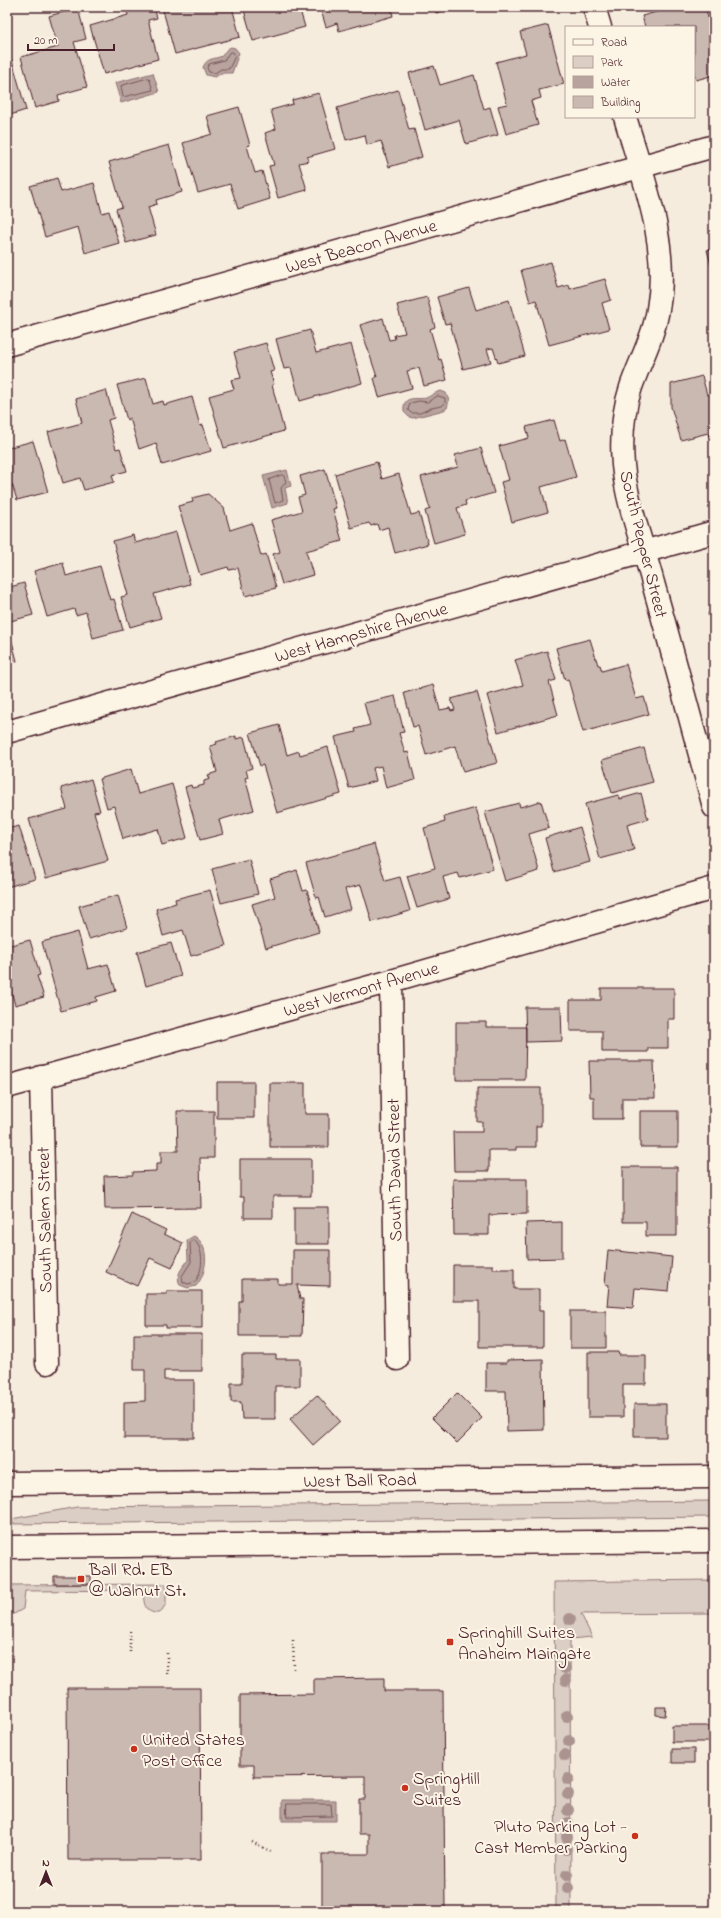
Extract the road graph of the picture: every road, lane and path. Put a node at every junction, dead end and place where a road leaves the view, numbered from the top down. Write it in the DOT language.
graph roads {
  1 [pos="594,7"];
  2 [pos="600,26"];
  3 [pos="625,118"];
  4 [pos="714,146"];
  5 [pos="640,168"];
  6 [pos="7,345"];
  7 [pos="714,532"];
  8 [pos="644,552"];
  9 [pos="7,732"];
  10 [pos="714,807"];
  11 [pos="714,888"];
  12 [pos="391,981"];
  13 [pos="41,1077"];
  14 [pos="7,1087"];
  15 [pos="397,1359"];
  16 [pos="47,1363"];
  17 [pos="714,1477"];
  18 [pos="7,1483"];
  19 [pos="714,1541"];
  20 [pos="7,1547"];
  21 [pos="130,1631"];
  22 [pos="293,1640"];
  23 [pos="130,1653"];
  24 [pos="167,1653"];
  25 [pos="294,1669"];
  26 [pos="167,1677"];
  27 [pos="252,1842"];
  28 [pos="272,1852"];
  1 -- 2 [label="street"];
  3 -- 5 [label="street, South Pepper Street"];
  4 -- 5 [label="street, West Beacon Avenue"];
  5 -- 6 [label="street, West Beacon Avenue"];
  5 -- 8 [label="street, South Pepper Street"];
  7 -- 8 [label="street, West Hampshire Avenue"];
  8 -- 9 [label="street, West Hampshire Avenue"];
  8 -- 10 [label="street, South Pepper Street"];
  11 -- 12 [label="street, West Vermont Avenue"];
  12 -- 13 [label="street, West Vermont Avenue"];
  12 -- 15 [label="street, South David Street"];
  13 -- 14 [label="street, West Vermont Avenue"];
  13 -- 16 [label="street, South Salem Street"];
  17 -- 18 [label="street, West Ball Road"];
  19 -- 20 [label="street"];
  21 -- 23 [label="path"];
  22 -- 25 [label="path"];
  24 -- 26 [label="path"];
  27 -- 28 [label="path"];
}
